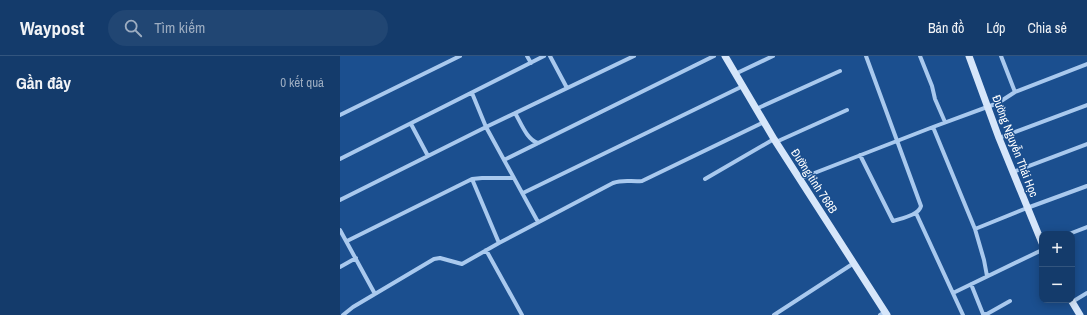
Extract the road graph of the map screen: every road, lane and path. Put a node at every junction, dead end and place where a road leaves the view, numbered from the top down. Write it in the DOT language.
graph roads {
  1 [pos="460,56"];
  2 [pos="527,56"];
  3 [pos="544,56"];
  4 [pos="550,56"];
  5 [pos="634,56"];
  6 [pos="714,56"];
  7 [pos="725,56"];
  8 [pos="773,56"];
  9 [pos="866,56"];
  10 [pos="920,56"];
  11 [pos="969,56"];
  12 [pos="1001,56"];
  13 [pos="531,63"];
  14 [pos="1087,64"];
  15 [pos="840,71"];
  16 [pos="735,74"];
  17 [pos="743,86"];
  18 [pos="568,88"];
  19 [pos="1015,92"];
  20 [pos="472,94"];
  21 [pos="1087,105"];
  22 [pos="988,108"];
  23 [pos="756,109"];
  24 [pos="847,110"];
  25 [pos="515,113"];
  26 [pos="340,115"];
  27 [pos="764,122"];
  28 [pos="945,122"];
  29 [pos="411,124"];
  30 [pos="486,127"];
  31 [pos="933,127"];
  32 [pos="999,138"];
  33 [pos="775,141"];
  34 [pos="896,141"];
  35 [pos="539,143"];
  36 [pos="1087,144"];
  37 [pos="860,155"];
  38 [pos="428,156"];
  39 [pos="340,159"];
  40 [pos="504,160"];
  41 [pos="1013,172"];
  42 [pos="514,178"];
  43 [pos="472,179"];
  44 [pos="705,179"];
  45 [pos="799,179"];
  46 [pos="1087,186"];
  47 [pos="522,193"];
  48 [pos="340,200"];
  49 [pos="1027,208"];
  50 [pos="916,213"];
  51 [pos="538,222"];
  52 [pos="1087,228"];
  53 [pos="974,229"];
  54 [pos="340,230"];
  55 [pos="1075,232"];
  56 [pos="1039,236"];
  57 [pos="347,240"];
  58 [pos="499,242"];
  59 [pos="486,250"];
  60 [pos="1039,251"];
  61 [pos="356,258"];
  62 [pos="854,263"];
  63 [pos="340,267"];
  64 [pos="987,276"];
  65 [pos="971,284"];
  66 [pos="953,292"];
  67 [pos="1087,293"];
  68 [pos="375,294"];
  69 [pos="1075,299"];
  70 [pos="1010,301"];
  71 [pos="1073,303"];
  72 [pos="884,314"];
  73 [pos="343,315"];
  74 [pos="522,315"];
  75 [pos="774,315"];
  76 [pos="963,315"];
  77 [pos="1080,315"];
  1 -- 26 [label="street"];
  2 -- 13 [label="street"];
  3 -- 13 [label="street"];
  4 -- 18 [label="street"];
  5 -- 18 [label="street"];
  6 -- 35 [label="street"];
  7 -- 16 [label="street, Đường tỉnh 768B"];
  8 -- 16 [label="street"];
  9 -- 34 [label="street"];
  10 -- 28 [label="street"];
  11 -- 22 [label="street, Đường Nguyễn Thái Học"];
  12 -- 19 [label="street"];
  13 -- 20 [label="street"];
  14 -- 19 [label="street"];
  15 -- 23 [label="street"];
  16 -- 17 [label="street, Đường tỉnh 768B"];
  17 -- 23 [label="street, Đường tỉnh 768B"];
  17 -- 47 [label="street"];
  18 -- 25 [label="street"];
  19 -- 22 [label="street"];
  20 -- 29 [label="street"];
  20 -- 30 [label="street"];
  21 -- 32 [label="street"];
  22 -- 28 [label="street"];
  22 -- 32 [label="street, Đường Nguyễn Thái Học"];
  23 -- 27 [label="street, Đường tỉnh 768B"];
  24 -- 33 [label="street"];
  25 -- 30 [label="street"];
  25 -- 35 [label="street"];
  27 -- 33 [label="street, Đường tỉnh 768B"];
  27 -- 51 [label="street"];
  28 -- 31 [label="street"];
  29 -- 38 [label="street"];
  29 -- 39 [label="street"];
  30 -- 38 [label="street"];
  30 -- 40 [label="street"];
  31 -- 34 [label="street"];
  31 -- 53 [label="street"];
  32 -- 41 [label="street, Đường Nguyễn Thái Học"];
  33 -- 44 [label="street"];
  33 -- 45 [label="street, Đường tỉnh 768B"];
  34 -- 37 [label="street"];
  34 -- 50 [label="street"];
  35 -- 40 [label="street"];
  36 -- 41 [label="street"];
  37 -- 45 [label="street"];
  37 -- 50 [label="street"];
  38 -- 48 [label="street"];
  40 -- 42 [label="street"];
  41 -- 49 [label="street, Đường Nguyễn Thái Học"];
  42 -- 43 [label="street"];
  42 -- 47 [label="street"];
  43 -- 57 [label="street"];
  43 -- 58 [label="street"];
  45 -- 62 [label="street, Đường tỉnh 768B"];
  46 -- 49 [label="street"];
  47 -- 51 [label="street"];
  49 -- 53 [label="street"];
  49 -- 56 [label="street, Đường Nguyễn Thái Học"];
  50 -- 66 [label="street"];
  51 -- 58 [label="street"];
  52 -- 55 [label="street"];
  53 -- 64 [label="street"];
  54 -- 57 [label="street"];
  57 -- 61 [label="street"];
  58 -- 59 [label="street"];
  59 -- 68 [label="street"];
  59 -- 74 [label="street"];
  60 -- 64 [label="street"];
  61 -- 63 [label="street"];
  61 -- 68 [label="street"];
  62 -- 72 [label="street, Đường tỉnh 768B"];
  62 -- 75 [label="street"];
  64 -- 65 [label="street"];
  65 -- 66 [label="street"];
  65 -- 70 [label="street"];
  66 -- 76 [label="street"];
  67 -- 69 [label="street"];
  68 -- 73 [label="street"];
  71 -- 77 [label="street"];
}
